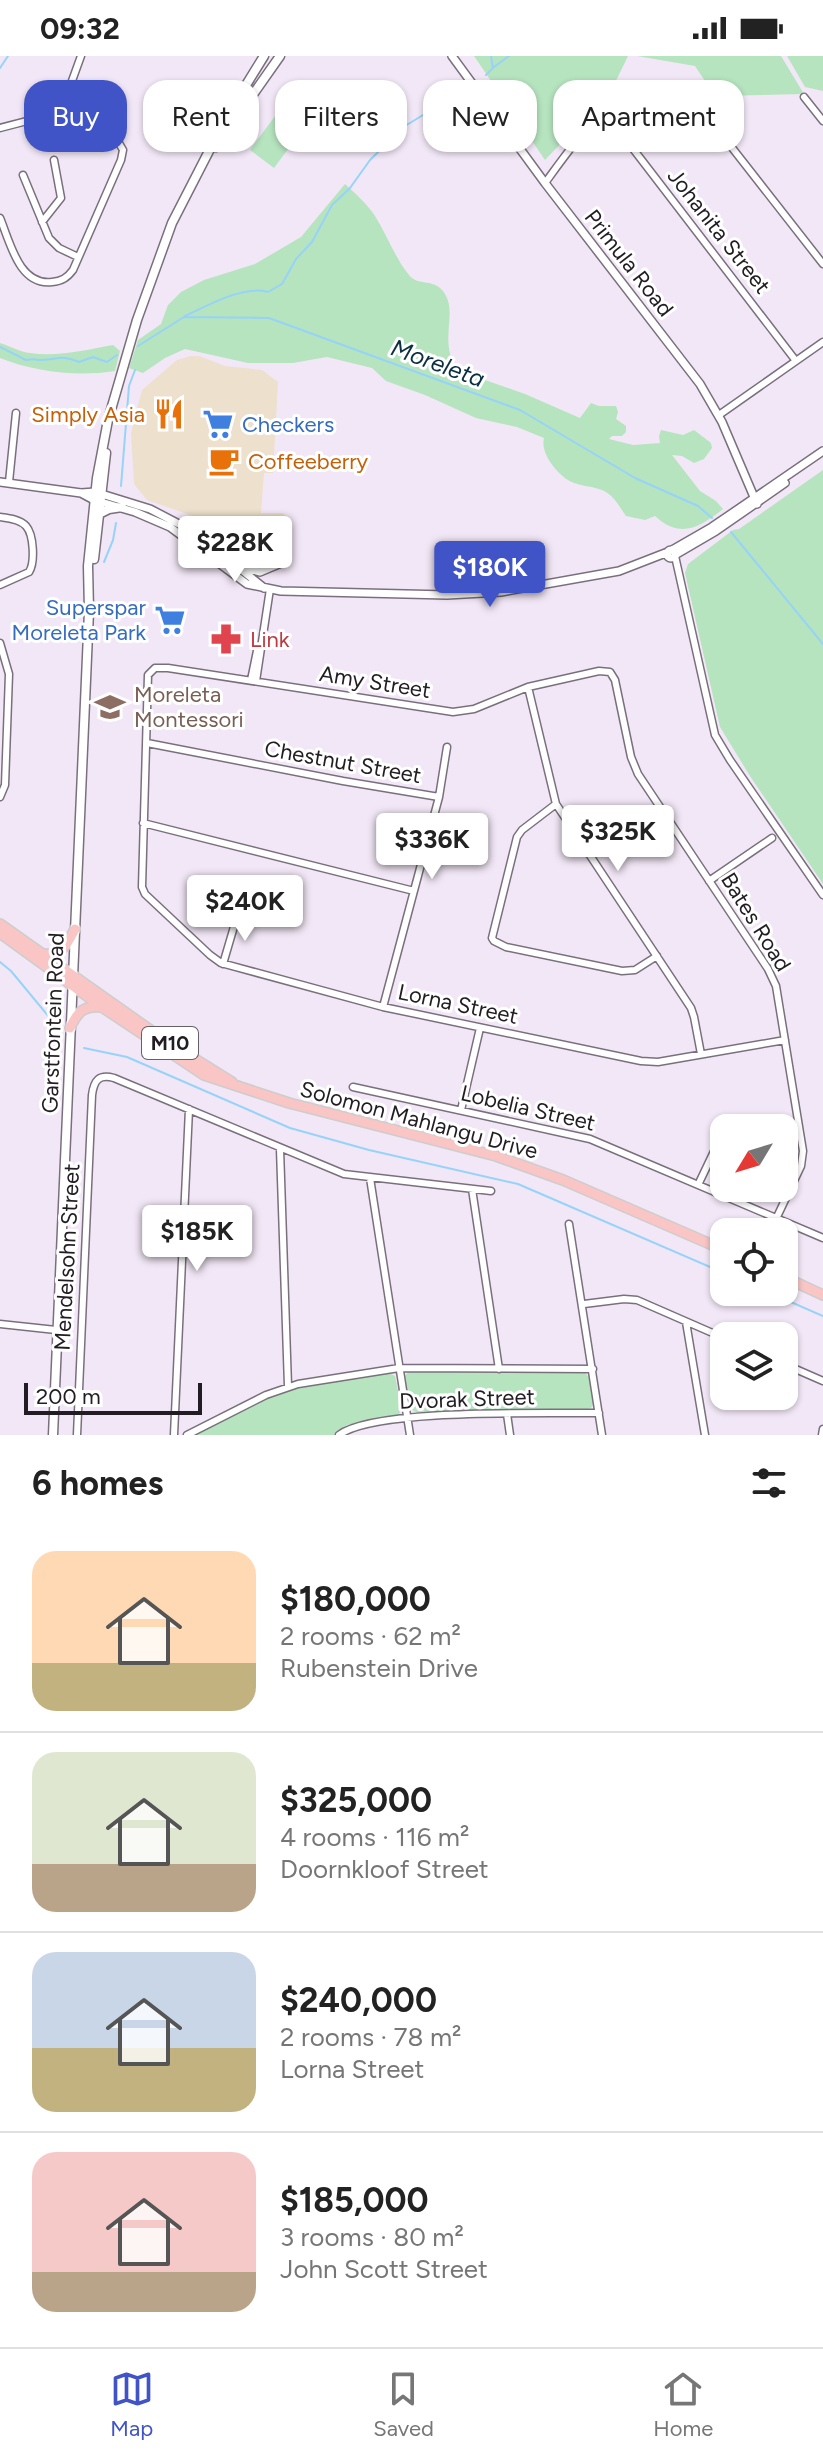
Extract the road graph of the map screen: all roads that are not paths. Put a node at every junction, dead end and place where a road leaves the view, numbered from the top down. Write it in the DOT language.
graph roads {
  1 [pos="81,56"];
  2 [pos="264,56"];
  3 [pos="280,56"];
  4 [pos="452,56"];
  5 [pos="72,80"];
  6 [pos="621,94"];
  7 [pos="804,97"];
  8 [pos="823,121"];
  9 [pos="24,122"];
  10 [pos="0,128"];
  11 [pos="123,152"];
  12 [pos="570,152"];
  13 [pos="636,152"];
  14 [pos="735,152"];
  15 [pos="210,153"];
  16 [pos="54,160"];
  17 [pos="23,175"];
  18 [pos="545,183"];
  19 [pos="52,210"];
  20 [pos="37,211"];
  21 [pos="0,218"];
  22 [pos="42,222"];
  23 [pos="78,257"];
  24 [pos="823,264"];
  25 [pos="823,342"];
  26 [pos="796,361"];
  27 [pos="16,413"];
  28 [pos="719,415"];
  29 [pos="823,454"];
  30 [pos="5,482"];
  31 [pos="98,497"];
  32 [pos="756,501"];
  33 [pos="122,507"];
  34 [pos="99,514"];
  35 [pos="0,517"];
  36 [pos="671,554"];
  37 [pos="235,564"];
  38 [pos="279,564"];
  39 [pos="0,585"];
  40 [pos="267,588"];
  41 [pos="89,611"];
  42 [pos="0,643"];
  43 [pos="599,671"];
  44 [pos="254,681"];
  45 [pos="528,687"];
  46 [pos="147,743"];
  47 [pos="447,747"];
  48 [pos="0,796"];
  49 [pos="439,797"];
  50 [pos="556,804"];
  51 [pos="143,823"];
  52 [pos="772,838"];
  53 [pos="709,881"];
  54 [pos="414,891"];
  55 [pos="823,895"];
  56 [pos="238,913"];
  57 [pos="0,924"];
  58 [pos="75,929"];
  59 [pos="0,933"];
  60 [pos="41,953"];
  61 [pos="657,956"];
  62 [pos="223,964"];
  63 [pos="72,980"];
  64 [pos="102,1007"];
  65 [pos="383,1007"];
  66 [pos="70,1028"];
  67 [pos="480,1028"];
  68 [pos="785,1040"];
  69 [pos="701,1054"];
  70 [pos="235,1084"];
  71 [pos="353,1087"];
  72 [pos="189,1109"];
  73 [pos="461,1110"];
  74 [pos="280,1149"];
  75 [pos="710,1160"];
  76 [pos="370,1178"];
  77 [pos="698,1185"];
  78 [pos="472,1189"];
  79 [pos="491,1191"];
  80 [pos="774,1218"];
  81 [pos="776,1218"];
  82 [pos="569,1224"];
  83 [pos="798,1228"];
  84 [pos="823,1238"];
  85 [pos="710,1244"];
  86 [pos="798,1283"];
  87 [pos="822,1294"];
  88 [pos="584,1304"];
  89 [pos="686,1322"];
  90 [pos="0,1324"];
  91 [pos="56,1330"];
  92 [pos="710,1332"];
  93 [pos="399,1368"];
  94 [pos="499,1369"];
  95 [pos="593,1369"];
  96 [pos="798,1370"];
  97 [pos="823,1381"];
  98 [pos="288,1386"];
  99 [pos="599,1413"];
  100 [pos="507,1414"];
  101 [pos="407,1417"];
  102 [pos="823,1429"];
  103 [pos="53,1435"];
  104 [pos="77,1435"];
  105 [pos="174,1435"];
  106 [pos="187,1435"];
  107 [pos="339,1435"];
  108 [pos="410,1435"];
  109 [pos="510,1435"];
  110 [pos="602,1435"];
  111 [pos="705,1435"];
  112 [pos="822,1435"];
  1 -- 5 [label="street"];
  2 -- 15 [label="main road, Garstfontein Road"];
  3 -- 15 [label="main road, Garstfontein Road"];
  4 -- 18 [label="street, Primula Road"];
  6 -- 6 [label="street"];
  7 -- 8 [label="street"];
  9 -- 10 [label="street"];
  11 -- 23 [label="street"];
  12 -- 18 [label="street"];
  13 -- 26 [label="street, Johanita Street"];
  14 -- 24 [label="street"];
  15 -- 31 [label="main road, Garstfontein Road"];
  16 -- 19 [label="street"];
  17 -- 20 [label="street"];
  18 -- 28 [label="street, Primula Road"];
  19 -- 20 [label="street"];
  19 -- 22 [label="street"];
  20 -- 22 [label="street"];
  21 -- 23 [label="street"];
  22 -- 23 [label="street"];
  25 -- 26 [label="street"];
  26 -- 28 [label="street"];
  27 -- 30 [label="street"];
  28 -- 32 [label="street, Primula Road"];
  29 -- 32 [label="street"];
  30 -- 31 [label="street"];
  31 -- 33 [label="street"];
  31 -- 34 [label="main road, Garstfontein Road"];
  31 -- 37 [label="street"];
  31 -- 41 [label="main road, Garstfontein Road"];
  32 -- 36 [label="street"];
  33 -- 34 [label="main road"];
  33 -- 40 [label="street"];
  34 -- 41 [label="main road, Garstfontein Road"];
  35 -- 39 [label="street"];
  36 -- 40 [label="street"];
  36 -- 55 [label="street"];
  37 -- 38 [label="street"];
  37 -- 40 [label="street"];
  40 -- 44 [label="street"];
  41 -- 58 [label="main road, Garstfontein Road"];
  42 -- 48 [label="street"];
  43 -- 45 [label="street, Amy Street"];
  43 -- 53 [label="street, Bates Road"];
  44 -- 45 [label="street, Amy Street"];
  44 -- 46 [label="street, Amy Street"];
  45 -- 50 [label="street"];
  46 -- 49 [label="street, Chestnut Street"];
  46 -- 51 [label="street"];
  47 -- 49 [label="street"];
  49 -- 54 [label="street"];
  50 -- 61 [label="street"];
  50 -- 61 [label="street"];
  51 -- 54 [label="street"];
  51 -- 62 [label="street, Lorna Street"];
  52 -- 53 [label="street"];
  53 -- 68 [label="street, Bates Road"];
  54 -- 65 [label="street"];
  56 -- 62 [label="street"];
  57 -- 60 [label="main road, Solomon Mahlangu Drive"];
  58 -- 60 [label="main road"];
  58 -- 63 [label="main road, Garstfontein Road"];
  59 -- 63 [label="main road, Solomon Mahlangu Drive"];
  60 -- 63 [label="main road, Solomon Mahlangu Drive"];
  61 -- 69 [label="street"];
  62 -- 65 [label="street, Lorna Street"];
  63 -- 64 [label="main road, Solomon Mahlangu Drive / M10"];
  63 -- 66 [label="main road, Garstfontein Road"];
  63 -- 70 [label="main road, Solomon Mahlangu Drive / M10"];
  64 -- 66 [label="main road"];
  64 -- 70 [label="main road, Solomon Mahlangu Drive / M10"];
  65 -- 67 [label="street, Lorna Street"];
  66 -- 91 [label="main road, Garstfontein Road"];
  67 -- 69 [label="street, Lorna Street"];
  67 -- 73 [label="street"];
  68 -- 69 [label="street, Lorna Street"];
  68 -- 81 [label="street, Bates Road"];
  70 -- 85 [label="main road, Solomon Mahlangu Drive"];
  71 -- 73 [label="street, Lobelia Street"];
  72 -- 74 [label="street"];
  72 -- 104 [label="street, Mendelsohn Street"];
  72 -- 105 [label="street"];
  73 -- 77 [label="street, Lobelia Street"];
  74 -- 76 [label="street"];
  74 -- 98 [label="street"];
  75 -- 77 [label="street"];
  76 -- 78 [label="street"];
  76 -- 93 [label="street"];
  77 -- 80 [label="street, Lobelia Street"];
  78 -- 79 [label="street"];
  78 -- 94 [label="street"];
  82 -- 88 [label="street"];
  83 -- 84 [label="street, Lobelia Street"];
  86 -- 87 [label="main road"];
  88 -- 89 [label="street"];
  88 -- 95 [label="street"];
  89 -- 92 [label="street"];
  89 -- 111 [label="street"];
  90 -- 91 [label="street"];
  91 -- 103 [label="main road, Garstfontein Road"];
  93 -- 94 [label="street"];
  93 -- 98 [label="street"];
  93 -- 101 [label="street"];
  94 -- 95 [label="street"];
  95 -- 99 [label="street"];
  96 -- 97 [label="street"];
  98 -- 106 [label="street"];
  99 -- 100 [label="street, Dvorak Street"];
  99 -- 110 [label="street"];
  100 -- 101 [label="street, Dvorak Street"];
  100 -- 109 [label="street"];
  101 -- 107 [label="street, Dvorak Street"];
  101 -- 108 [label="street"];
  102 -- 112 [label="street"];
}
